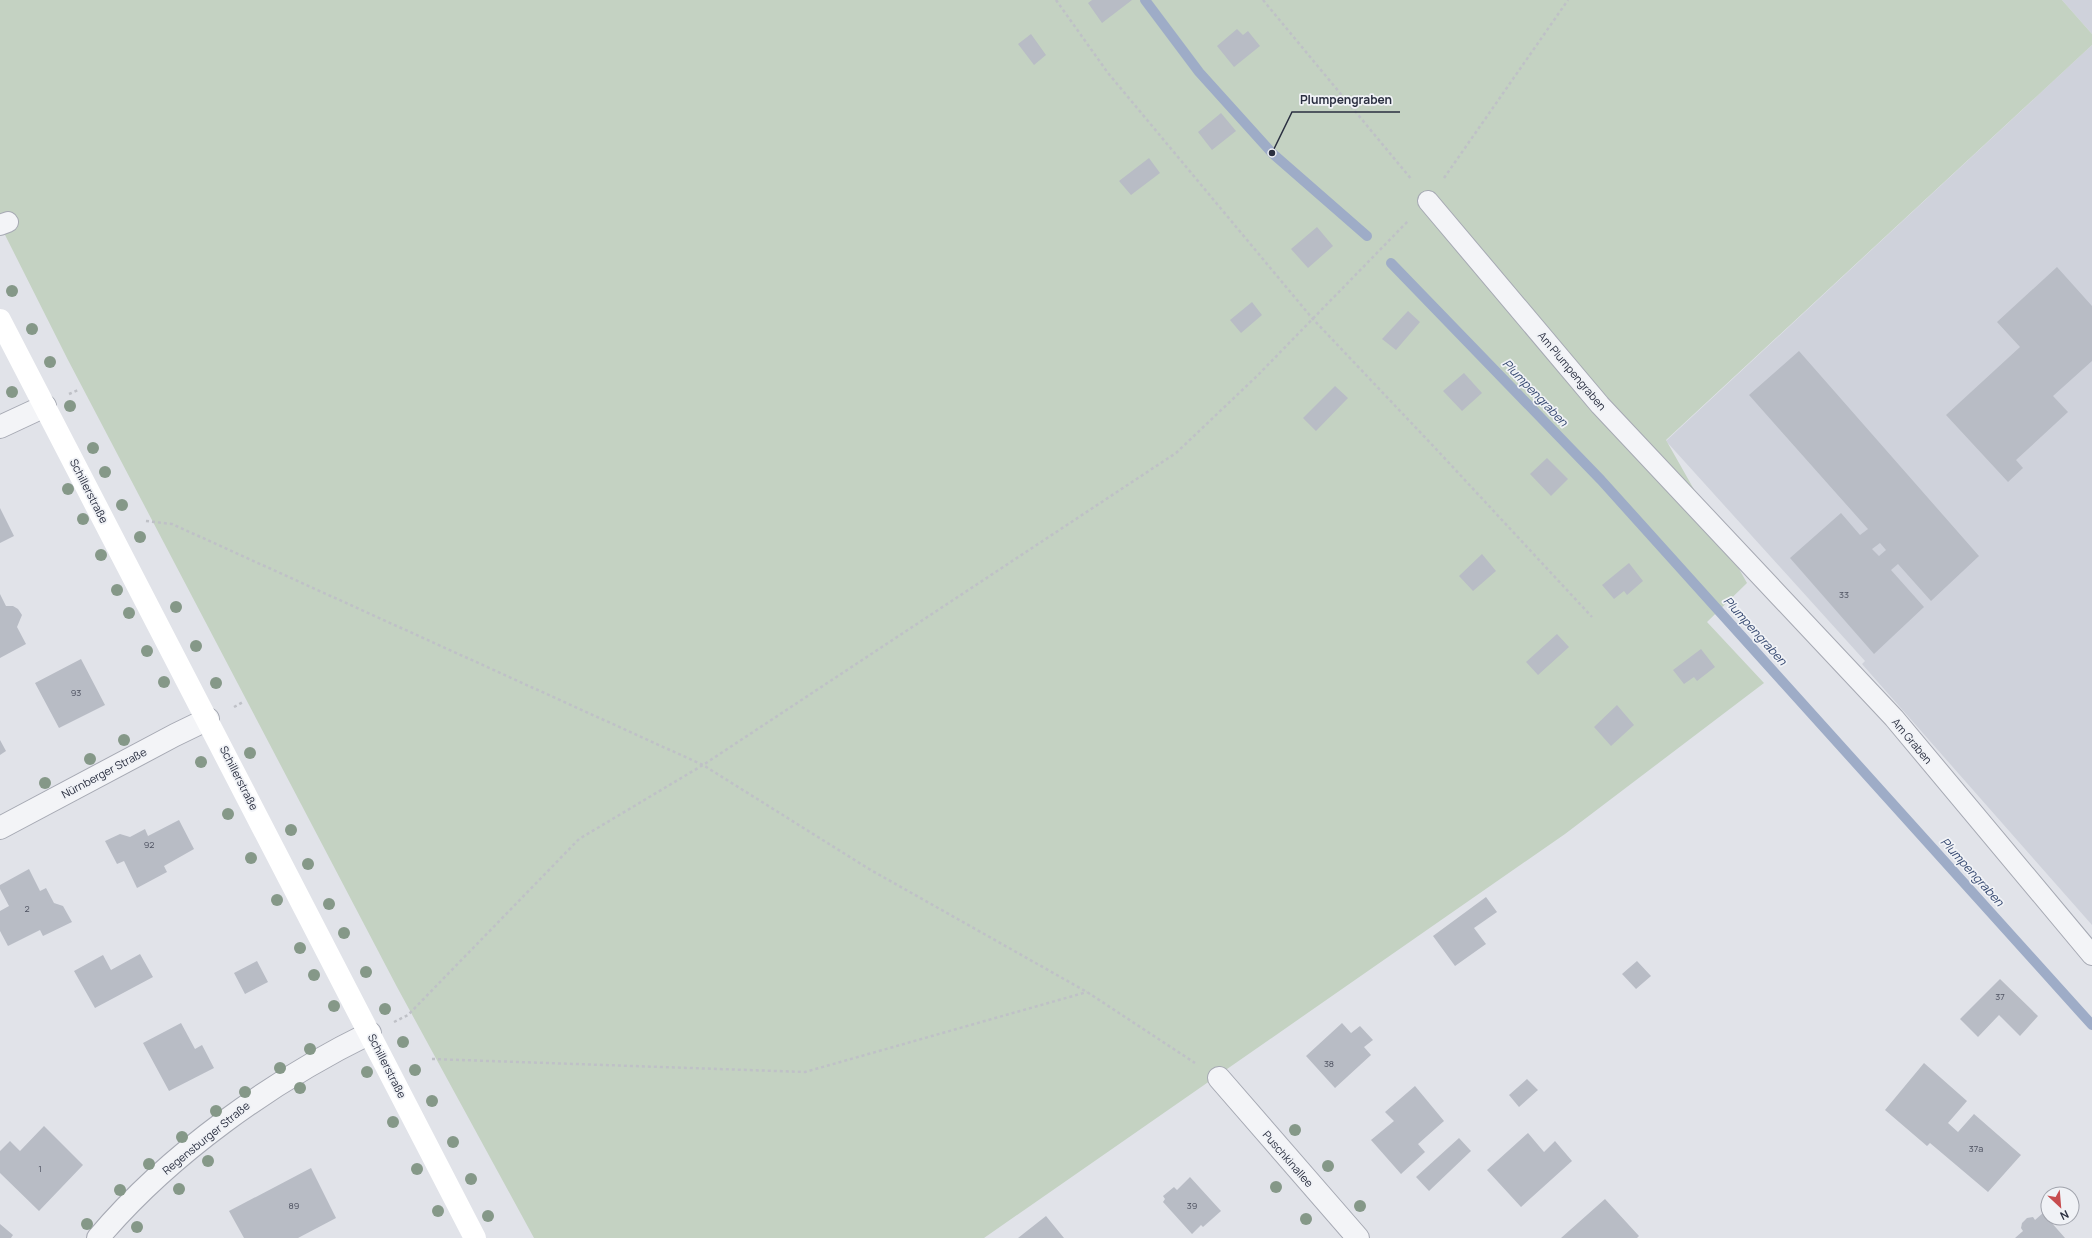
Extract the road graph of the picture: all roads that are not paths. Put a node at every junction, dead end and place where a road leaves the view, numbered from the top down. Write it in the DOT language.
graph roads {
  1 [pos="1428,201"];
  2 [pos="0,320"];
  3 [pos="45,406"];
  4 [pos="0,427"];
  5 [pos="1722,536"];
  6 [pos="208,719"];
  7 [pos="0,828"];
  8 [pos="2092,956"];
  9 [pos="370,1033"];
  10 [pos="1219,1078"];
  11 [pos="98,1238"];
  12 [pos="475,1238"];
  13 [pos="1358,1238"];
  1 -- 5 [label="lane, Am Plumpengraben"];
  2 -- 3 [label="street, Schillerstraße"];
  3 -- 4 [label="street"];
  3 -- 6 [label="street, Schillerstraße"];
  5 -- 8 [label="lane, Am Graben"];
  6 -- 7 [label="street, Nürnberger Straße"];
  6 -- 9 [label="street, Schillerstraße"];
  9 -- 11 [label="street, Regensburger Straße"];
  9 -- 12 [label="street, Schillerstraße"];
  10 -- 13 [label="street, Puschkinallee"];
}
